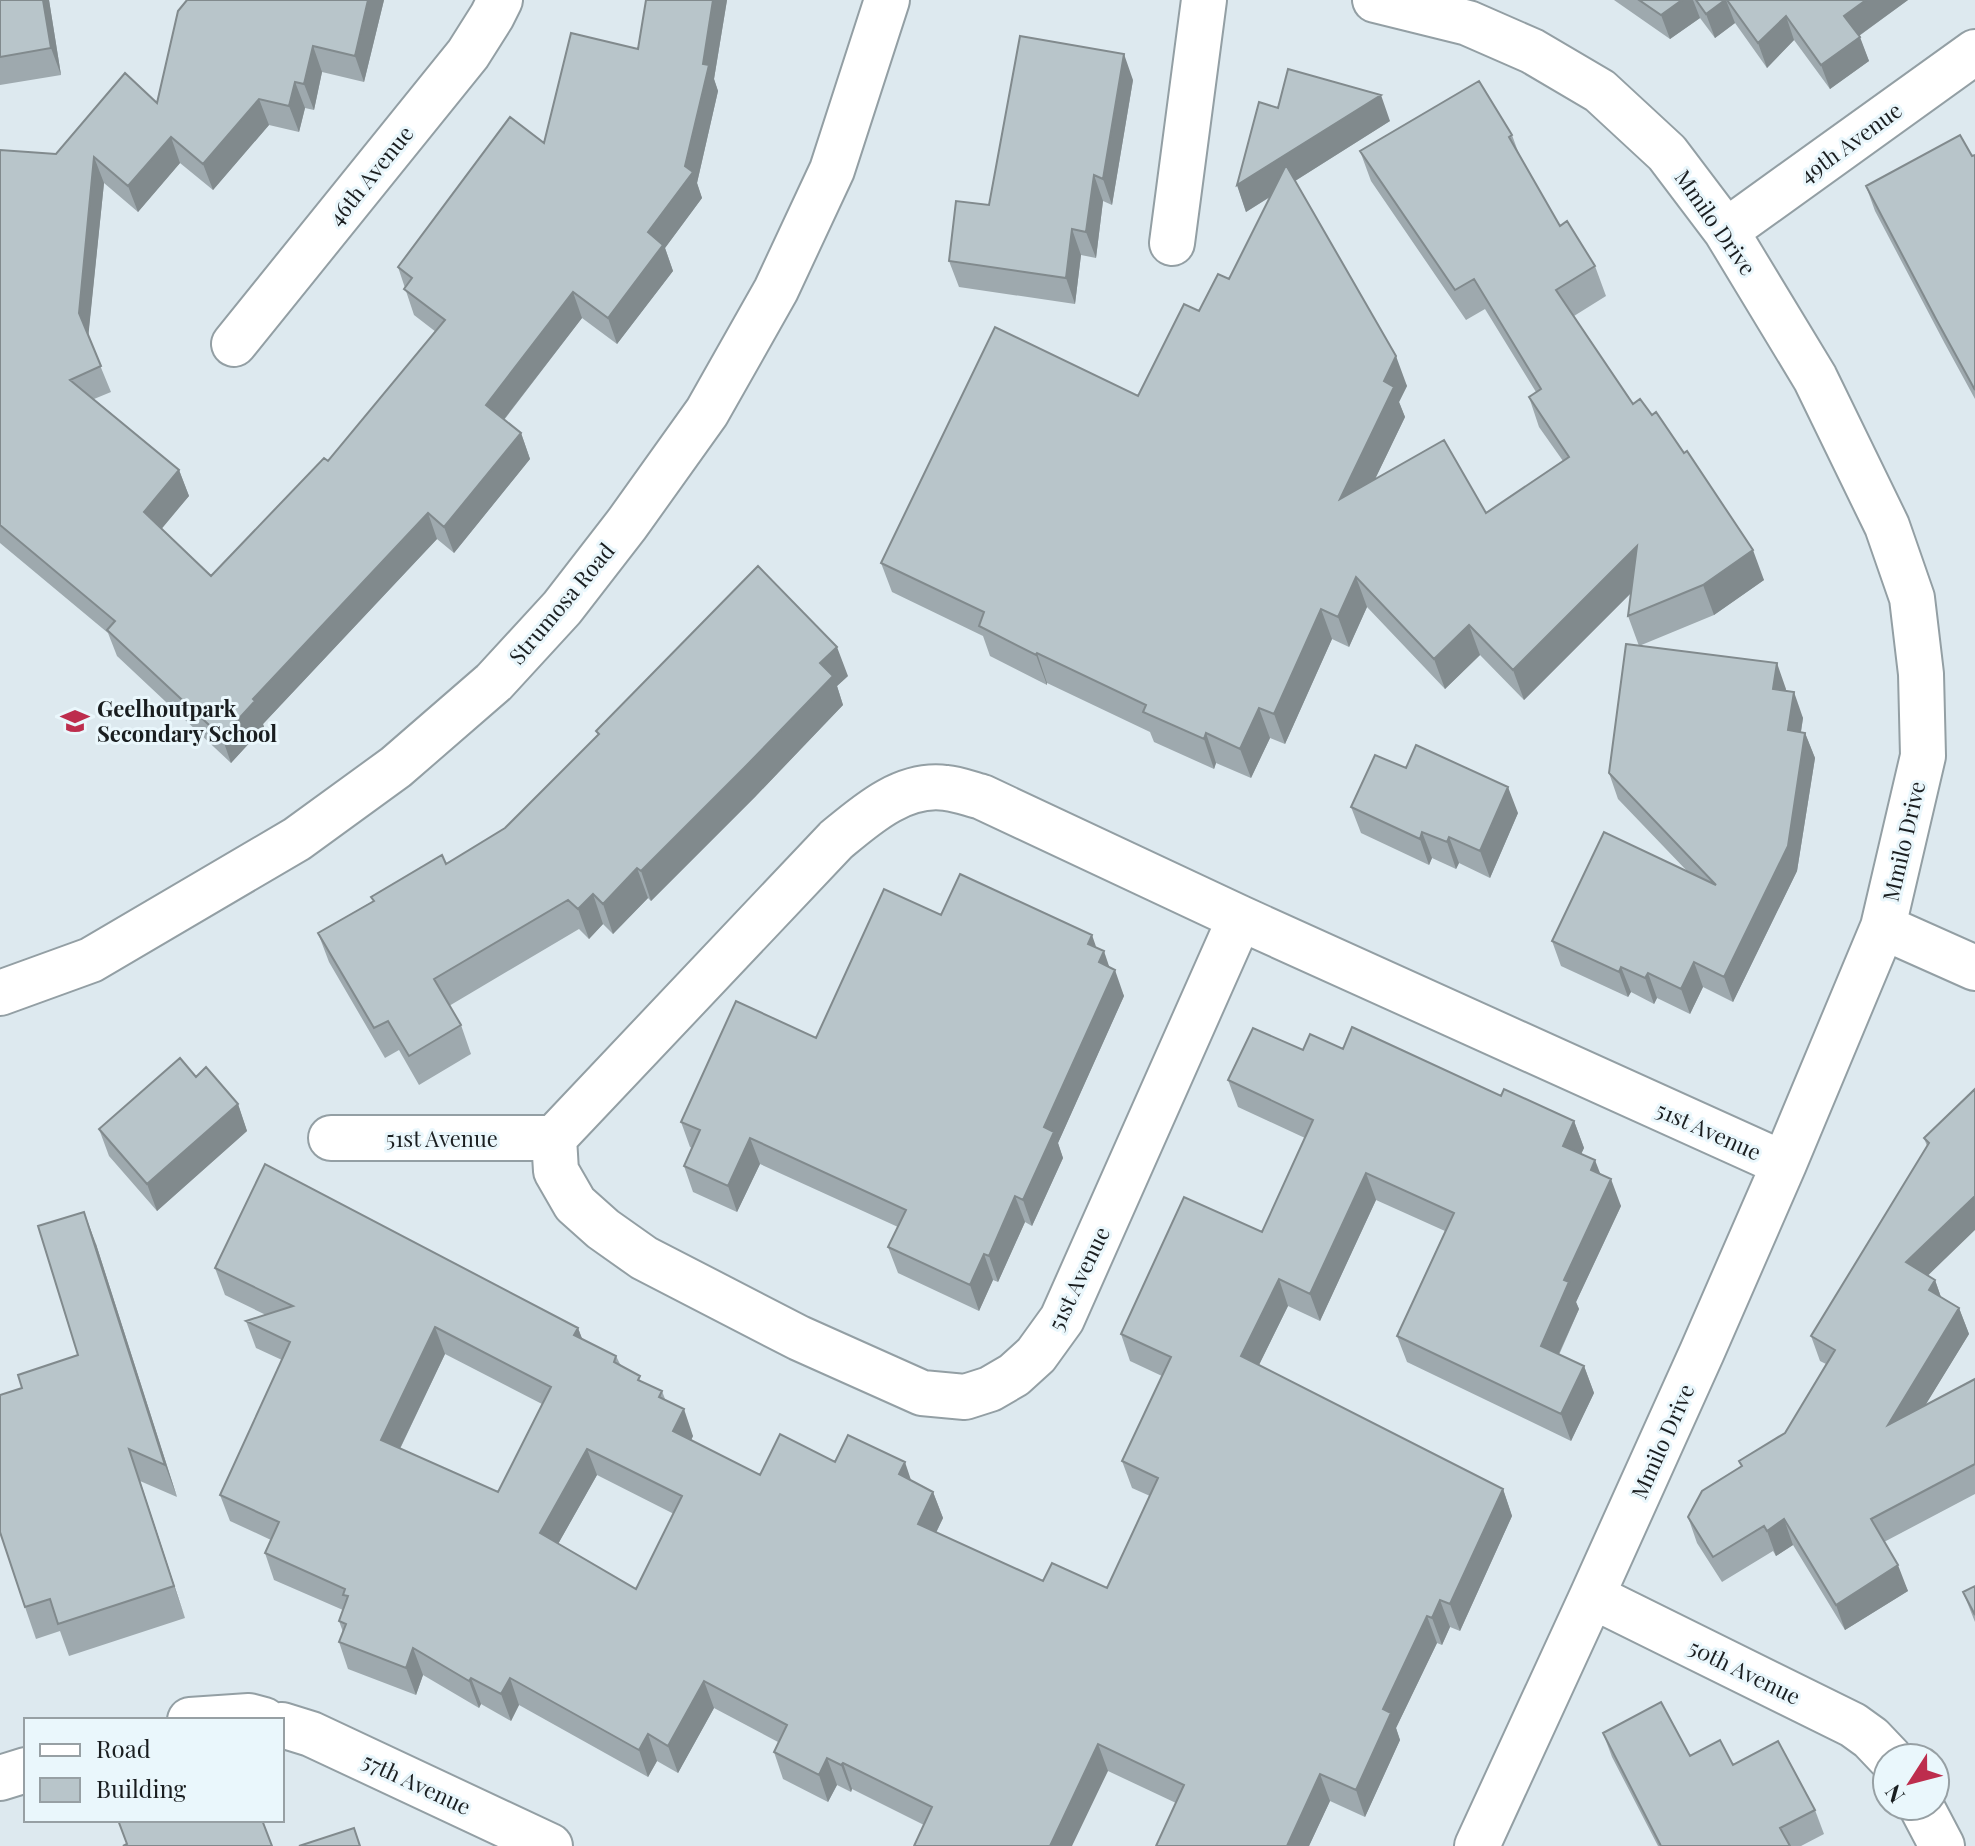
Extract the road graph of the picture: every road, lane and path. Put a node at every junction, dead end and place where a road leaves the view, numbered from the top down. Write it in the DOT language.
graph roads {
  1 [pos="500,0"];
  2 [pos="887,0"];
  3 [pos="1204,0"];
  4 [pos="1375,0"];
  5 [pos="1975,52"];
  6 [pos="1726,231"];
  7 [pos="1172,243"];
  8 [pos="234,344"];
  9 [pos="1240,918"];
  10 [pos="1883,927"];
  11 [pos="1975,968"];
  12 [pos="0,993"];
  13 [pos="331,1138"];
  14 [pos="554,1138"];
  15 [pos="1784,1164"];
  16 [pos="1592,1596"];
  17 [pos="220,1718"];
  18 [pos="256,1718"];
  19 [pos="284,1726"];
  20 [pos="1875,1742"];
  21 [pos="24,1771"];
  22 [pos="0,1778"];
  23 [pos="1929,1822"];
  24 [pos="550,1846"];
  25 [pos="1477,1846"];
  26 [pos="1942,1846"];
  1 -- 8 [label="street, 46th Avenue"];
  2 -- 12 [label="street, Strumosa Road"];
  3 -- 7 [label="street"];
  4 -- 6 [label="street, Mmilo Drive"];
  5 -- 6 [label="street, 49th Avenue"];
  6 -- 10 [label="street, Mmilo Drive"];
  9 -- 14 [label="street, 51st Avenue"];
  9 -- 14 [label="street, 51st Avenue"];
  9 -- 15 [label="street, 51st Avenue"];
  10 -- 11 [label="street"];
  10 -- 15 [label="street, Mmilo Drive"];
  13 -- 14 [label="street, 51st Avenue"];
  15 -- 16 [label="street, Mmilo Drive"];
  16 -- 20 [label="street, 50th Avenue"];
  16 -- 25 [label="street, Mmilo Drive"];
  17 -- 18 [label="street"];
  19 -- 24 [label="street, 57th Avenue"];
  21 -- 22 [label="street"];
  23 -- 26 [label="street"];
}
